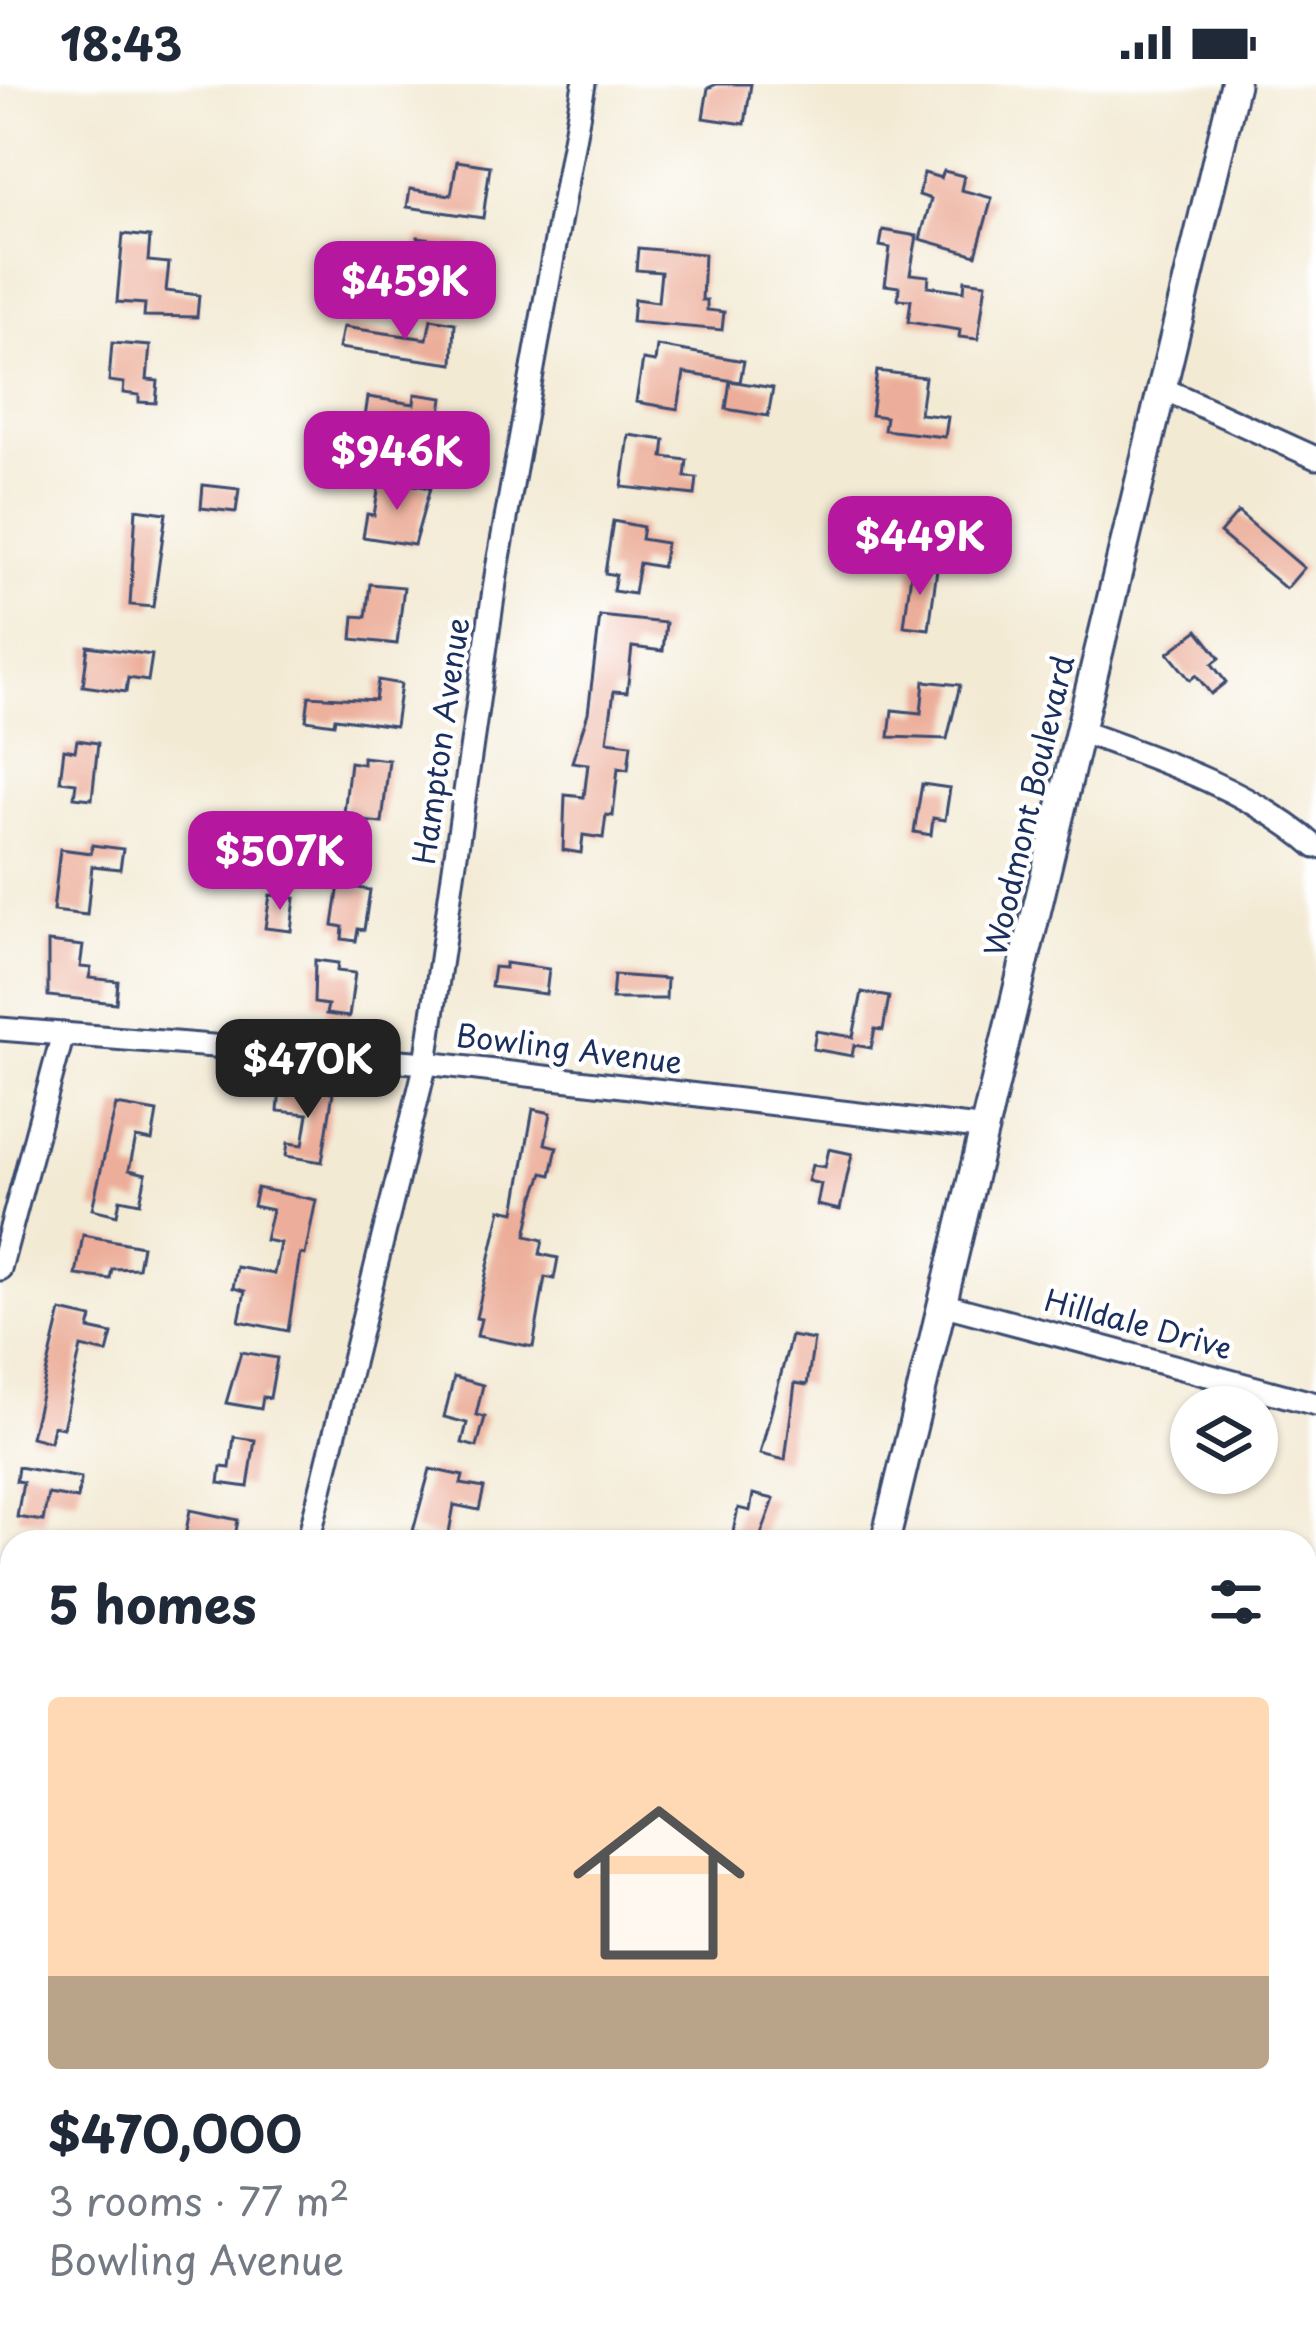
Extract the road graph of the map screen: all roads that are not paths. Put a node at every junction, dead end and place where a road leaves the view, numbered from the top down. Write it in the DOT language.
graph roads {
  1 [pos="584,84"];
  2 [pos="1235,84"];
  3 [pos="1164,389"];
  4 [pos="1316,458"];
  5 [pos="1082,732"];
  6 [pos="1316,847"];
  7 [pos="0,1028"];
  8 [pos="63,1034"];
  9 [pos="426,1063"];
  10 [pos="987,1129"];
  11 [pos="0,1269"];
  12 [pos="945,1305"];
  13 [pos="1316,1403"];
  14 [pos="311,1530"];
  15 [pos="888,1530"];
  1 -- 9 [label="street, Hampton Avenue"];
  2 -- 3 [label="main road, Woodmont Boulevard"];
  3 -- 4 [label="street"];
  3 -- 5 [label="main road, Woodmont Boulevard"];
  5 -- 6 [label="street"];
  5 -- 10 [label="main road, Woodmont Boulevard"];
  7 -- 8 [label="street, Bowling Avenue"];
  8 -- 9 [label="street, Bowling Avenue"];
  8 -- 11 [label="street"];
  9 -- 10 [label="street, Bowling Avenue"];
  9 -- 14 [label="street, Hampton Avenue"];
  10 -- 12 [label="main road, Woodmont Boulevard"];
  12 -- 13 [label="street, Hilldale Drive"];
  12 -- 15 [label="main road, Woodmont Boulevard"];
}
